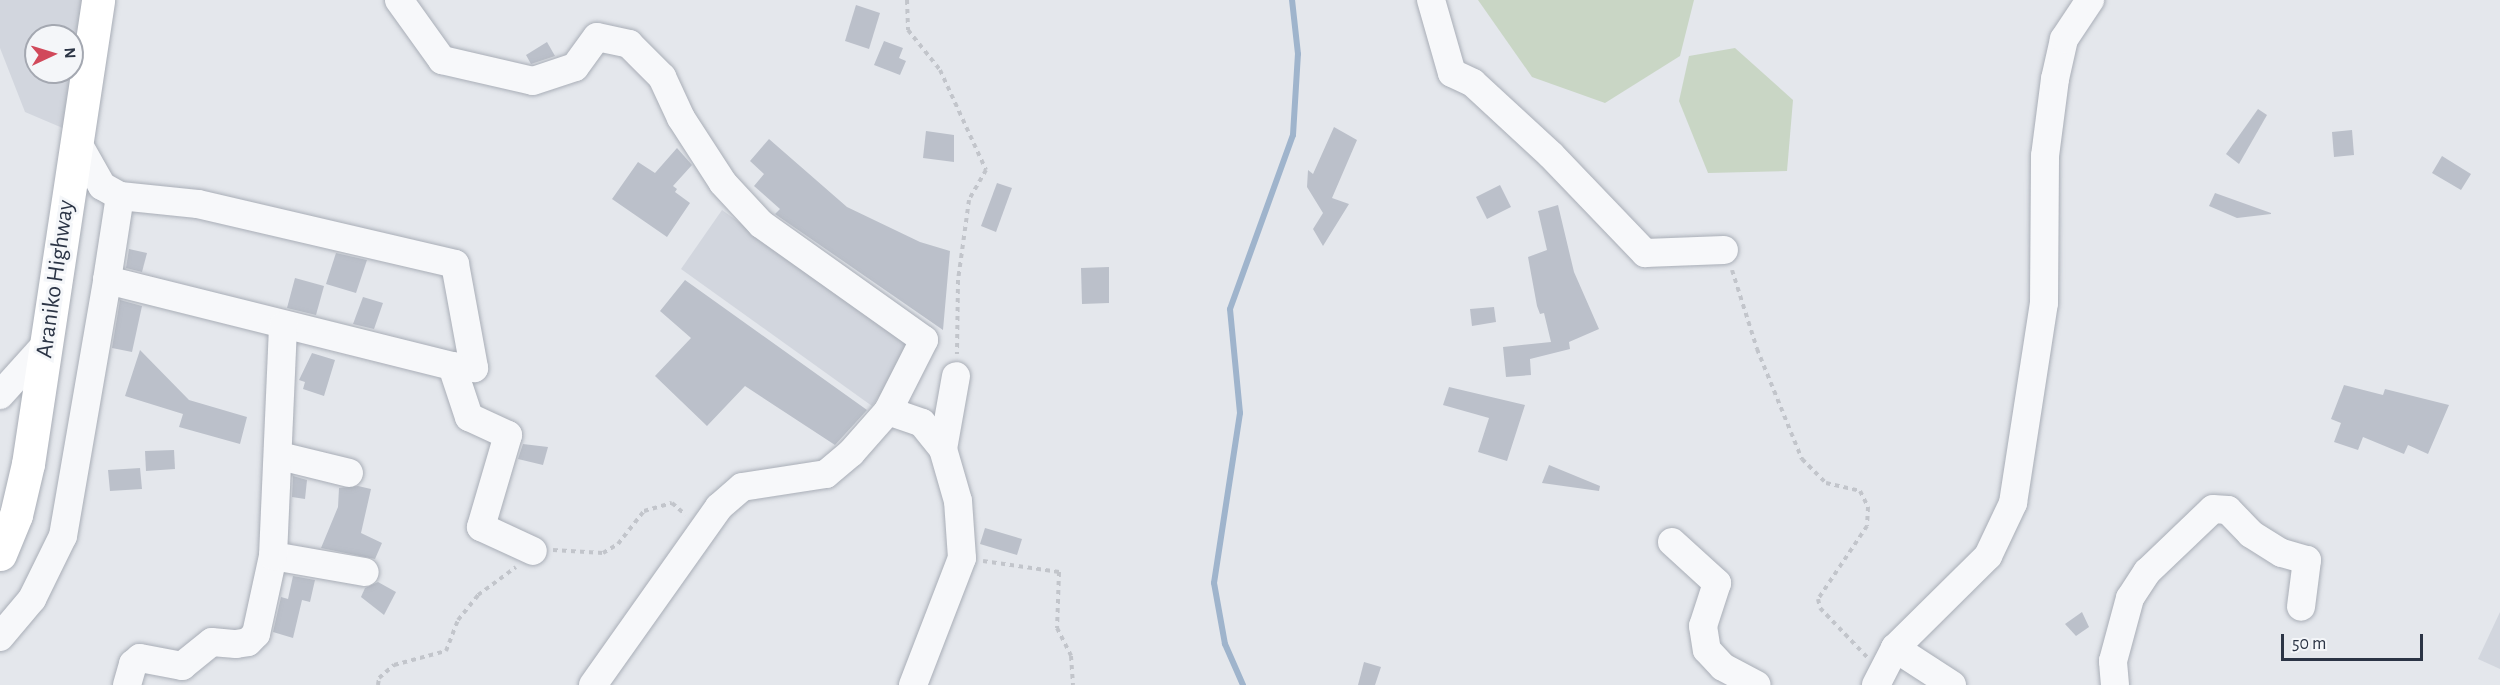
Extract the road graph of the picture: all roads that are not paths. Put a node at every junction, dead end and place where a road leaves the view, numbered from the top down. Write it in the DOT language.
graph roads {
  1 [pos="98,0"];
  2 [pos="399,0"];
  3 [pos="1431,0"];
  4 [pos="2090,0"];
  5 [pos="76,140"];
  6 [pos="120,196"];
  7 [pos="1724,250"];
  8 [pos="107,280"];
  9 [pos="283,326"];
  10 [pos="47,343"];
  11 [pos="452,366"];
  12 [pos="956,376"];
  13 [pos="0,395"];
  14 [pos="888,411"];
  15 [pos="943,449"];
  16 [pos="280,456"];
  17 [pos="349,473"];
  18 [pos="1672,542"];
  19 [pos="533,550"];
  20 [pos="0,554"];
  21 [pos="273,555"];
  22 [pos="364,572"];
  23 [pos="2301,607"];
  24 [pos="0,637"];
  25 [pos="1884,665"];
  26 [pos="127,685"];
  27 [pos="593,685"];
  28 [pos="913,685"];
  29 [pos="1758,685"];
  30 [pos="1852,685"];
  31 [pos="1952,685"];
  32 [pos="2115,685"];
  1 -- 5 [label="highway, Araniko Highway"];
  2 -- 14 [label="street"];
  3 -- 7 [label="street"];
  4 -- 25 [label="street"];
  5 -- 6 [label="street"];
  5 -- 10 [label="highway, Araniko Highway"];
  6 -- 8 [label="street"];
  6 -- 11 [label="street"];
  8 -- 9 [label="street"];
  8 -- 24 [label="street"];
  9 -- 11 [label="street"];
  9 -- 16 [label="street"];
  10 -- 13 [label="street"];
  10 -- 20 [label="highway, Araniko Highway"];
  11 -- 19 [label="street"];
  12 -- 15 [label="street"];
  14 -- 15 [label="street"];
  14 -- 27 [label="street"];
  15 -- 28 [label="street"];
  16 -- 17 [label="street"];
  16 -- 21 [label="street"];
  18 -- 29 [label="street"];
  21 -- 22 [label="street"];
  21 -- 26 [label="street"];
  23 -- 32 [label="street"];
  25 -- 30 [label="street"];
  25 -- 31 [label="street"];
}
